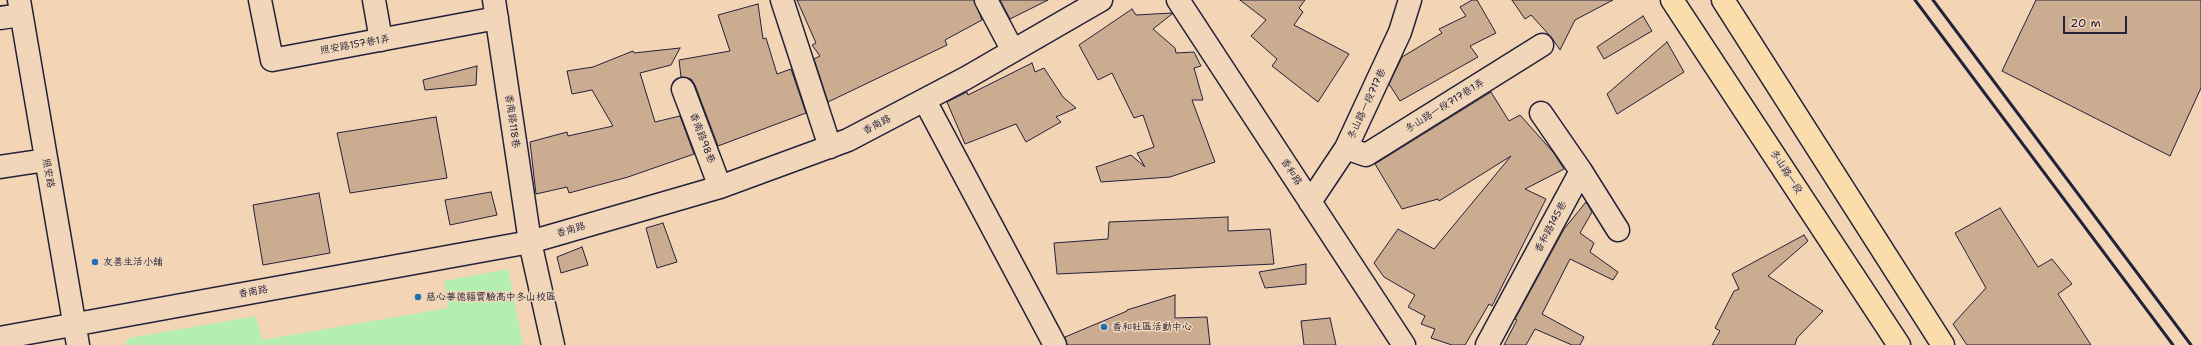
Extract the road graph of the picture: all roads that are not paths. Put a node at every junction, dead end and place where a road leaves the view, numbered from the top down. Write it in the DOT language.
graph roads {
  1 [pos="260,0"];
  2 [pos="374,0"];
  3 [pos="782,0"];
  4 [pos="986,0"];
  5 [pos="1101,0"];
  6 [pos="1178,0"];
  7 [pos="1410,0"];
  8 [pos="1672,0"];
  9 [pos="1723,0"];
  10 [pos="20,7"];
  11 [pos="496,9"];
  12 [pos="0,18"];
  13 [pos="381,40"];
  14 [pos="1542,45"];
  15 [pos="1013,51"];
  16 [pos="683,89"];
  17 [pos="924,101"];
  18 [pos="1541,113"];
  19 [pos="830,147"];
  20 [pos="1346,148"];
  21 [pos="46,160"];
  22 [pos="0,167"];
  23 [pos="1581,171"];
  24 [pos="720,187"];
  25 [pos="1310,202"];
  26 [pos="1618,230"];
  27 [pos="530,242"];
  28 [pos="76,335"];
  29 [pos="0,338"];
  30 [pos="553,345"];
  31 [pos="1055,345"];
  32 [pos="1404,345"];
  33 [pos="1487,345"];
  34 [pos="1899,345"];
  35 [pos="1943,345"];
  1 -- 13 [label="street, 照安路157巷1弄"];
  2 -- 13 [label="street"];
  3 -- 19 [label="street"];
  4 -- 15 [label="street"];
  5 -- 15 [label="street, 香南路"];
  6 -- 25 [label="street, 香和路"];
  7 -- 20 [label="street, 冬山路一段717巷"];
  8 -- 34 [label="main road, 冬山路一段"];
  9 -- 35 [label="main road"];
  10 -- 12 [label="street"];
  10 -- 21 [label="street, 照安路"];
  11 -- 13 [label="street, 照安路157巷1弄"];
  11 -- 27 [label="street, 香南路118巷"];
  14 -- 20 [label="street, 冬山路一段717巷1弄"];
  15 -- 17 [label="street, 香南路"];
  16 -- 24 [label="street, 香南路98巷"];
  17 -- 19 [label="street, 香南路"];
  17 -- 31 [label="street"];
  18 -- 23 [label="street"];
  19 -- 24 [label="street, 香南路"];
  20 -- 25 [label="street, 冬山路一段717巷"];
  21 -- 22 [label="street"];
  21 -- 28 [label="street, 照安路"];
  23 -- 26 [label="street"];
  23 -- 33 [label="street, 香和路145巷"];
  24 -- 27 [label="street, 香南路"];
  25 -- 32 [label="street, 香和路"];
  27 -- 28 [label="street, 香南路"];
  27 -- 30 [label="street"];
  28 -- 29 [label="street, 香南路"];
}
